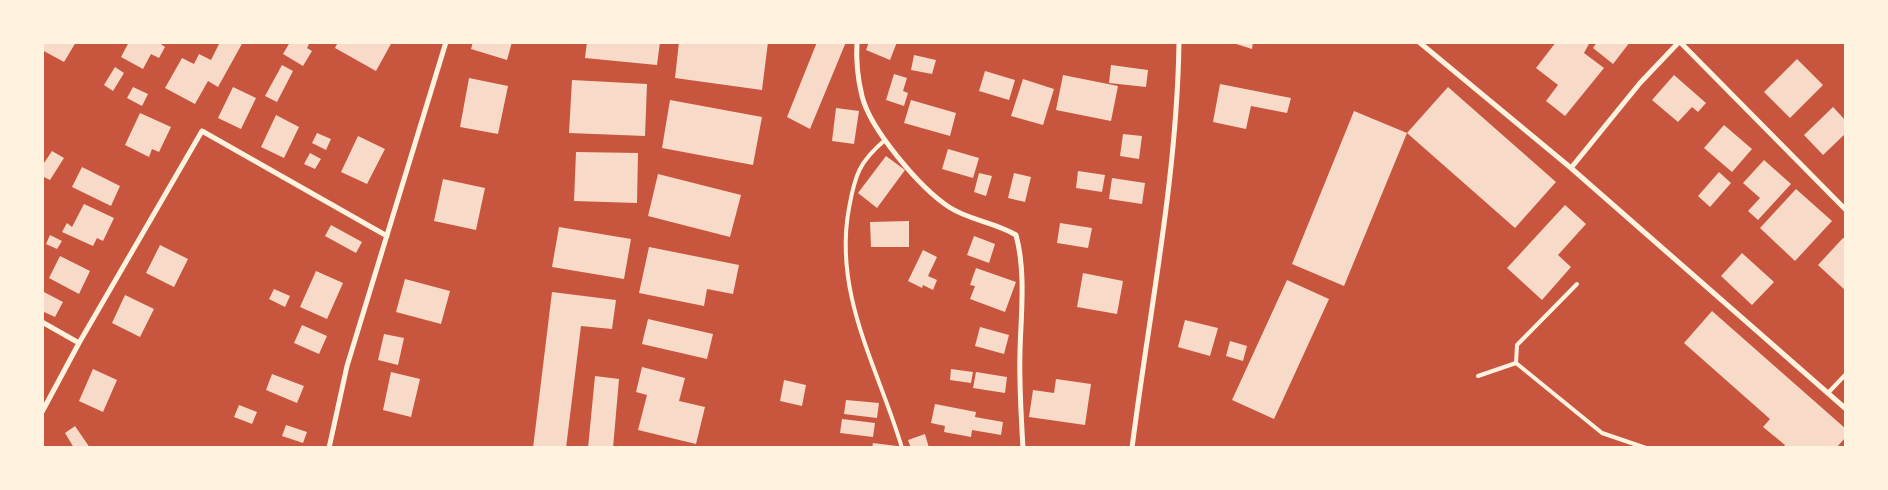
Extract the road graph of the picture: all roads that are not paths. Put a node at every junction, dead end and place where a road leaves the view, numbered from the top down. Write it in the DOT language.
graph roads {
  1 [pos="446,42"];
  2 [pos="857,42"];
  3 [pos="1179,42"];
  4 [pos="1419,42"];
  5 [pos="1679,42"];
  6 [pos="886,140"];
  7 [pos="1571,168"];
  8 [pos="1846,210"];
  9 [pos="387,236"];
  10 [pos="1577,284"];
  11 [pos="42,322"];
  12 [pos="79,344"];
  13 [pos="1516,363"];
  14 [pos="1846,374"];
  15 [pos="1478,376"];
  16 [pos="1828,393"];
  17 [pos="1846,409"];
  18 [pos="42,412"];
  19 [pos="330,448"];
  20 [pos="902,448"];
  21 [pos="1023,448"];
  22 [pos="1132,448"];
  23 [pos="1646,448"];
  1 -- 9 [label="street"];
  2 -- 6 [label="street"];
  3 -- 22 [label="street"];
  4 -- 7 [label="street"];
  5 -- 7 [label="street"];
  5 -- 8 [label="street"];
  6 -- 20 [label="lane"];
  6 -- 21 [label="street"];
  7 -- 16 [label="street"];
  9 -- 12 [label="street"];
  9 -- 19 [label="street"];
  10 -- 13 [label="lane"];
  11 -- 12 [label="street"];
  12 -- 18 [label="street"];
  13 -- 15 [label="lane"];
  13 -- 23 [label="lane"];
  14 -- 16 [label="lane"];
  16 -- 17 [label="street"];
}
